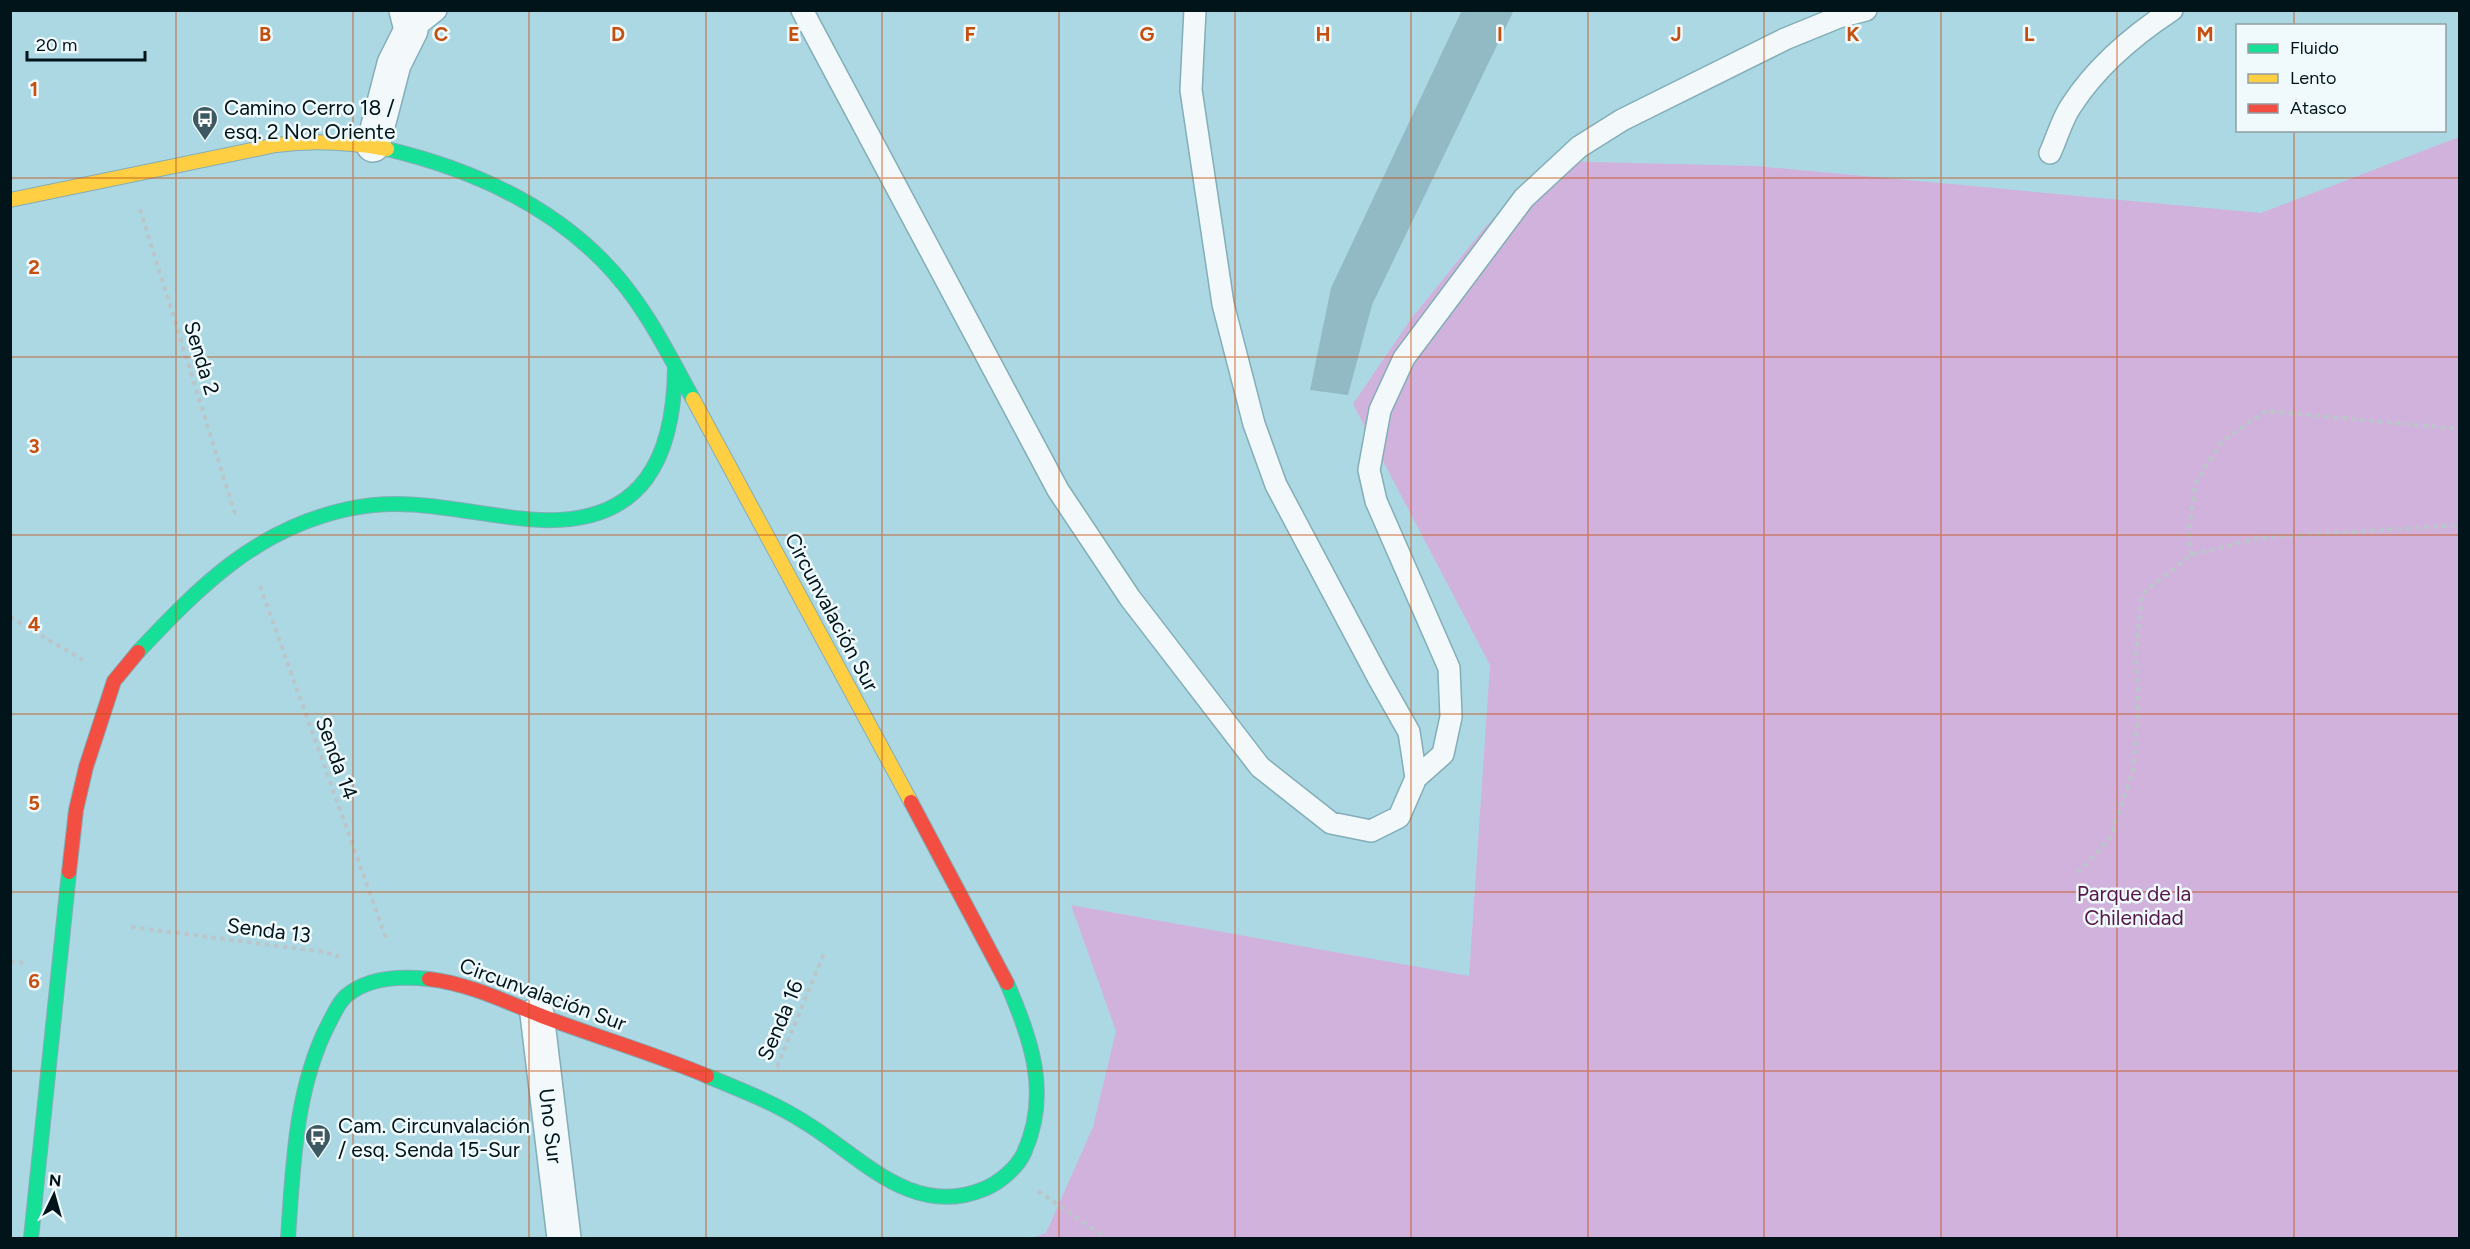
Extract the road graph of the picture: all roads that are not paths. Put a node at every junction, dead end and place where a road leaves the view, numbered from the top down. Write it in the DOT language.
graph roads {
  1 [pos="802,10"];
  2 [pos="1195,10"];
  3 [pos="1866,10"];
  4 [pos="2172,10"];
  5 [pos="418,17"];
  6 [pos="374,145"];
  7 [pos="2050,153"];
  8 [pos="10,200"];
  9 [pos="675,365"];
  10 [pos="1416,778"];
  11 [pos="537,1014"];
  12 [pos="31,1239"];
  13 [pos="288,1239"];
  14 [pos="564,1239"];
  1 -- 10 [label="lane"];
  2 -- 10 [label="lane"];
  3 -- 10 [label="lane"];
  4 -- 7 [label="lane"];
  5 -- 6 [label="street"];
  6 -- 8 [label="street, Circunvalación Sur"];
  6 -- 9 [label="street, Circunvalación Sur"];
  9 -- 11 [label="street, Circunvalación Sur"];
  9 -- 12 [label="street"];
  11 -- 13 [label="street, Circunvalación Sur"];
  11 -- 14 [label="street, Uno Sur"];
}
